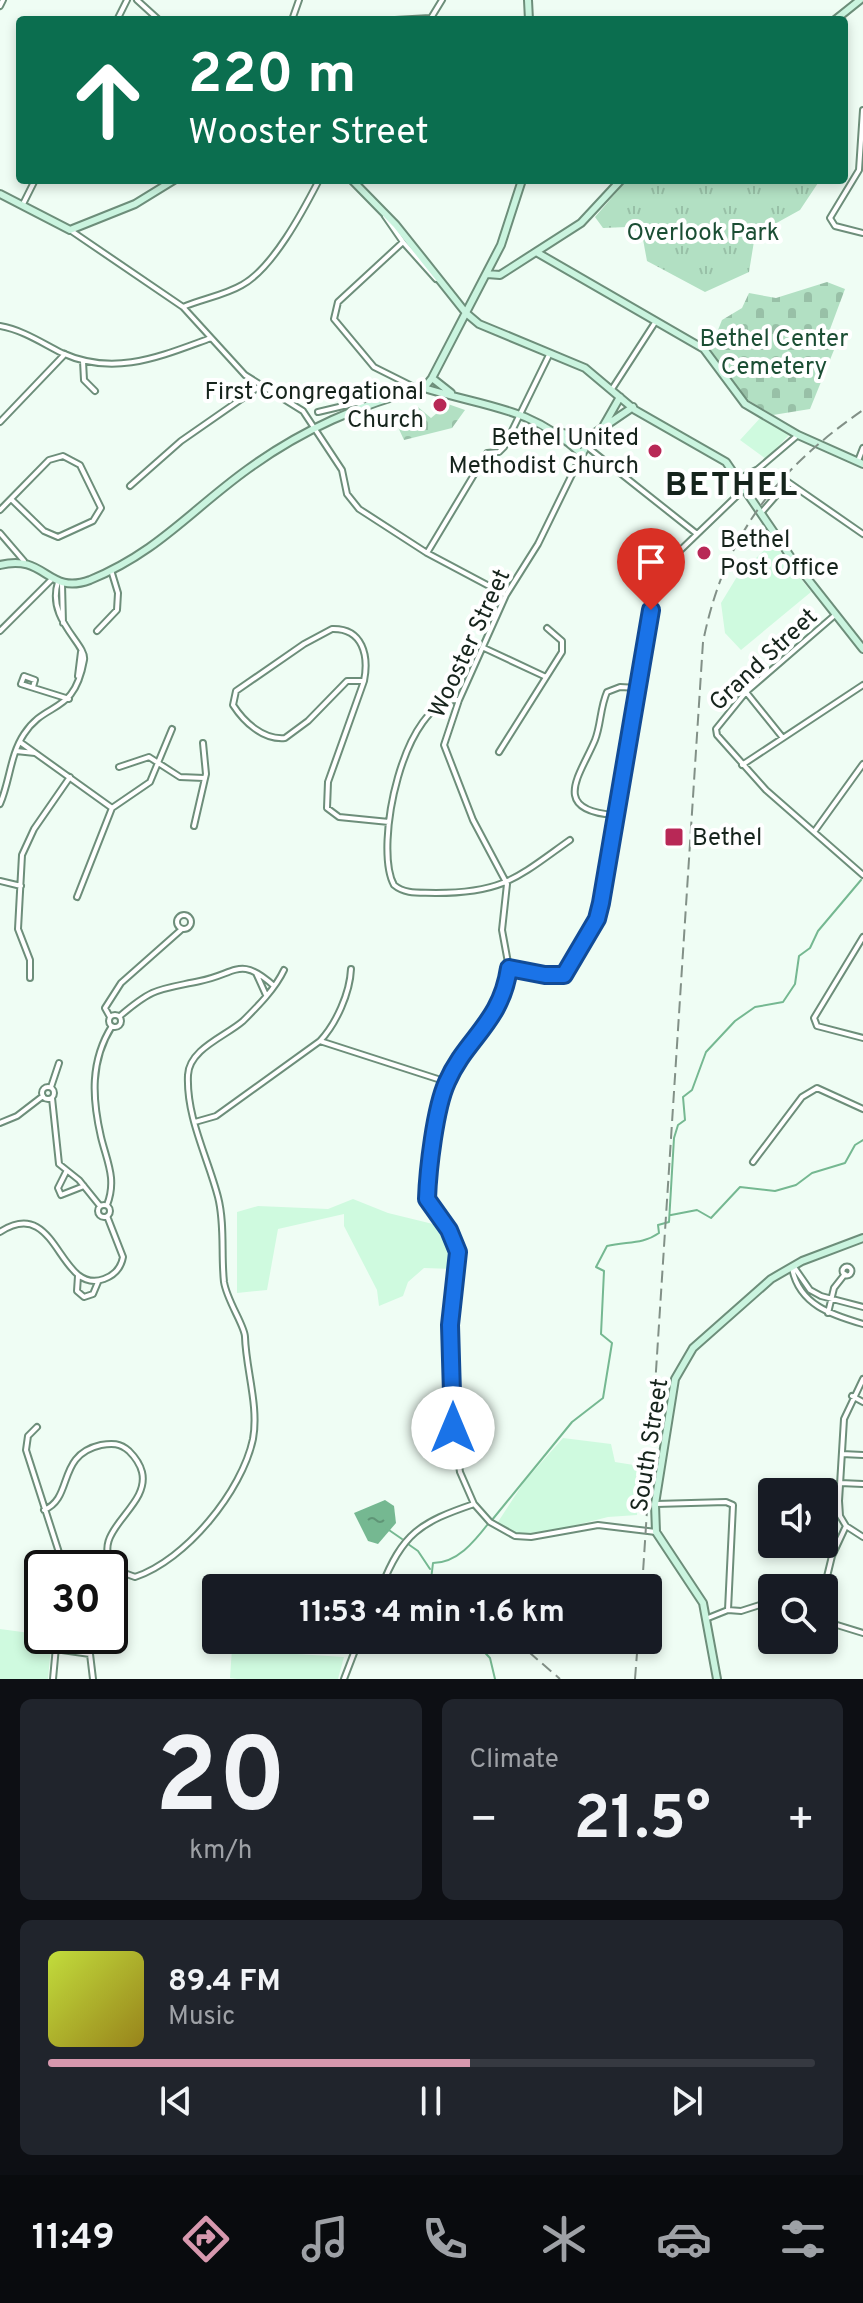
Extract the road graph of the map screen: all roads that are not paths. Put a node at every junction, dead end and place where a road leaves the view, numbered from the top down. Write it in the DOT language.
graph roads {
  1 [pos="3,0"];
  2 [pos="137,0"];
  3 [pos="860,0"];
  4 [pos="0,6"];
  5 [pos="155,16"];
  6 [pos="840,16"];
  7 [pos="863,110"];
  8 [pos="33,184"];
  9 [pos="168,184"];
  10 [pos="317,184"];
  11 [pos="356,184"];
  12 [pos="521,184"];
  13 [pos="617,184"];
  14 [pos="0,194"];
  15 [pos="23,204"];
  16 [pos="385,214"];
  17 [pos="70,230"];
  18 [pos="863,233"];
  19 [pos="403,242"];
  20 [pos="536,252"];
  21 [pos="487,274"];
  22 [pos="444,284"];
  23 [pos="183,307"];
  24 [pos="466,313"];
  25 [pos="656,320"];
  26 [pos="0,326"];
  27 [pos="211,338"];
  28 [pos="550,353"];
  29 [pos="65,354"];
  30 [pos="83,361"];
  31 [pos="432,378"];
  32 [pos="260,386"];
  33 [pos="421,388"];
  34 [pos="612,389"];
  35 [pos="95,391"];
  36 [pos="455,395"];
  37 [pos="620,397"];
  38 [pos="363,405"];
  39 [pos="633,407"];
  40 [pos="318,412"];
  41 [pos="521,414"];
  42 [pos="0,422"];
  43 [pos="604,425"];
  44 [pos="313,427"];
  45 [pos="557,432"];
  46 [pos="798,435"];
  47 [pos="588,442"];
  48 [pos="863,448"];
  49 [pos="582,454"];
  50 [pos="860,463"];
  51 [pos="740,478"];
  52 [pos="130,486"];
  53 [pos="745,488"];
  54 [pos="11,499"];
  55 [pos="0,510"];
  56 [pos="761,513"];
  57 [pos="0,533"];
  58 [pos="697,534"];
  59 [pos="863,534"];
  60 [pos="427,553"];
  61 [pos="24,561"];
  62 [pos="0,565"];
  63 [pos="111,570"];
  64 [pos="57,581"];
  65 [pos="506,595"];
  66 [pos="835,615"];
  67 [pos="547,628"];
  68 [pos="0,631"];
  69 [pos="97,631"];
  70 [pos="484,648"];
  71 [pos="863,649"];
  72 [pos="546,677"];
  73 [pos="364,681"];
  74 [pos="863,685"];
  75 [pos="33,687"];
  76 [pos="638,688"];
  77 [pos="746,692"];
  78 [pos="69,699"];
  79 [pos="459,700"];
  80 [pos="172,729"];
  81 [pos="783,738"];
  82 [pos="20,742"];
  83 [pos="203,743"];
  84 [pos="15,751"];
  85 [pos="499,752"];
  86 [pos="37,753"];
  87 [pos="160,761"];
  88 [pos="863,764"];
  89 [pos="742,765"];
  90 [pos="119,767"];
  91 [pos="70,777"];
  92 [pos="204,778"];
  93 [pos="0,804"];
  94 [pos="112,808"];
  95 [pos="614,815"];
  96 [pos="389,822"];
  97 [pos="194,826"];
  98 [pos="814,832"];
  99 [pos="570,840"];
  100 [pos="863,875"];
  101 [pos="0,881"];
  102 [pos="507,884"];
  103 [pos="21,886"];
  104 [pos="77,897"];
  105 [pos="182,929"];
  106 [pos="863,937"];
  107 [pos="509,968"];
  108 [pos="351,969"];
  109 [pos="284,970"];
  110 [pos="256,973"];
  111 [pos="30,978"];
  112 [pos="274,986"];
  113 [pos="266,996"];
  114 [pos="120,1016"];
  115 [pos="110,1017"];
  116 [pos="112,1026"];
  117 [pos="863,1038"];
  118 [pos="320,1041"];
  119 [pos="59,1063"];
  120 [pos="447,1082"];
  121 [pos="51,1088"];
  122 [pos="43,1096"];
  123 [pos="52,1098"];
  124 [pos="863,1109"];
  125 [pos="195,1122"];
  126 [pos="0,1123"];
  127 [pos="753,1162"];
  128 [pos="66,1172"];
  129 [pos="84,1186"];
  130 [pos="107,1205"];
  131 [pos="100,1206"];
  132 [pos="107,1216"];
  133 [pos="0,1232"];
  134 [pos="863,1238"];
  135 [pos="792,1266"];
  136 [pos="845,1274"];
  137 [pos="78,1276"];
  138 [pos="98,1281"];
  139 [pos="831,1299"];
  140 [pos="863,1307"];
  141 [pos="828,1313"];
  142 [pos="863,1324"];
  143 [pos="863,1379"];
  144 [pos="852,1396"];
  145 [pos="863,1402"];
  146 [pos="37,1427"];
  147 [pos="842,1454"];
  148 [pos="863,1455"];
  149 [pos="840,1483"];
  150 [pos="863,1484"];
  151 [pos="474,1504"];
  152 [pos="655,1504"];
  153 [pos="44,1510"];
  154 [pos="846,1526"];
  155 [pos="656,1532"];
  156 [pos="863,1537"];
  157 [pos="58,1550"];
  158 [pos="387,1574"];
  159 [pos="828,1574"];
  160 [pos="758,1606"];
  161 [pos="728,1610"];
  162 [pos="708,1618"];
  163 [pos="838,1625"];
  164 [pos="863,1633"];
  165 [pos="55,1654"];
  166 [pos="90,1654"];
  167 [pos="354,1654"];
  168 [pos="53,1679"];
  169 [pos="93,1679"];
  170 [pos="344,1679"];
  171 [pos="717,1679"];
  1 -- 4 [label="street"];
  2 -- 5 [label="street"];
  3 -- 6 [label="main road"];
  7 -- 18 [label="street"];
  8 -- 15 [label="street"];
  9 -- 17 [label="main road"];
  10 -- 23 [label="street"];
  11 -- 16 [label="main road"];
  12 -- 21 [label="main road"];
  13 -- 20 [label="main road"];
  14 -- 15 [label="main road"];
  15 -- 17 [label="main road"];
  16 -- 19 [label="street"];
  16 -- 22 [label="main road"];
  17 -- 23 [label="street"];
  19 -- 22 [label="street"];
  19 -- 33 [label="street"];
  20 -- 21 [label="main road"];
  20 -- 25 [label="main road"];
  21 -- 24 [label="main road"];
  22 -- 24 [label="main road"];
  23 -- 27 [label="street"];
  24 -- 28 [label="main road"];
  24 -- 31 [label="main road"];
  25 -- 34 [label="street"];
  25 -- 46 [label="main road"];
  26 -- 29 [label="street"];
  27 -- 30 [label="street"];
  27 -- 32 [label="street"];
  28 -- 34 [label="main road"];
  28 -- 41 [label="street"];
  29 -- 30 [label="street"];
  29 -- 42 [label="street"];
  30 -- 35 [label="street"];
  31 -- 33 [label="main road"];
  31 -- 36 [label="main road"];
  32 -- 44 [label="street"];
  32 -- 52 [label="street"];
  33 -- 36 [label="main road"];
  33 -- 38 [label="main road"];
  34 -- 37 [label="main road"];
  36 -- 41 [label="main road"];
  37 -- 39 [label="main road"];
  37 -- 43 [label="main road"];
  38 -- 40 [label="street"];
  38 -- 44 [label="main road"];
  39 -- 43 [label="main road"];
  39 -- 51 [label="main road"];
  41 -- 45 [label="main road"];
  41 -- 60 [label="street"];
  43 -- 47 [label="main road"];
  44 -- 60 [label="street"];
  44 -- 63 [label="main road"];
  45 -- 47 [label="main road"];
  45 -- 49 [label="main road"];
  46 -- 50 [label="main road"];
  46 -- 51 [label="street"];
  47 -- 49 [label="main road, Wooster Street"];
  47 -- 58 [label="street"];
  48 -- 50 [label="street"];
  49 -- 65 [label="street, Wooster Street"];
  51 -- 53 [label="main road"];
  53 -- 56 [label="main road"];
  53 -- 58 [label="street"];
  54 -- 54 [label="street"];
  54 -- 55 [label="street"];
  56 -- 59 [label="street"];
  56 -- 66 [label="main road"];
  57 -- 61 [label="street"];
  58 -- 76 [label="street"];
  60 -- 65 [label="street"];
  61 -- 62 [label="main road"];
  61 -- 64 [label="main road"];
  63 -- 64 [label="main road"];
  63 -- 69 [label="street"];
  64 -- 68 [label="street"];
  64 -- 78 [label="street"];
  65 -- 70 [label="street, Wooster Street"];
  66 -- 71 [label="main road"];
  66 -- 77 [label="street, Grand Street"];
  67 -- 72 [label="street"];
  70 -- 72 [label="street"];
  70 -- 79 [label="street, Wooster Street"];
  72 -- 85 [label="street"];
  73 -- 73 [label="street"];
  73 -- 96 [label="street"];
  74 -- 81 [label="street"];
  75 -- 78 [label="street"];
  76 -- 95 [label="street"];
  76 -- 95 [label="street"];
  77 -- 81 [label="street"];
  77 -- 89 [label="street, Grand Street"];
  78 -- 82 [label="street"];
  79 -- 96 [label="street"];
  79 -- 102 [label="street, Wooster Street"];
  80 -- 87 [label="street"];
  81 -- 89 [label="street"];
  82 -- 84 [label="street"];
  82 -- 86 [label="street"];
  83 -- 92 [label="street"];
  84 -- 86 [label="street"];
  84 -- 93 [label="street"];
  86 -- 91 [label="street"];
  87 -- 90 [label="street"];
  87 -- 92 [label="street"];
  87 -- 94 [label="street"];
  88 -- 98 [label="street"];
  89 -- 98 [label="street"];
  91 -- 94 [label="street"];
  91 -- 103 [label="street"];
  92 -- 97 [label="street"];
  94 -- 104 [label="street"];
  95 -- 107 [label="street"];
  96 -- 102 [label="street"];
  98 -- 100 [label="street"];
  99 -- 102 [label="street"];
  101 -- 103 [label="street"];
  102 -- 107 [label="street"];
  103 -- 111 [label="street"];
  105 -- 115 [label="street"];
  106 -- 117 [label="street"];
  107 -- 120 [label="street"];
  108 -- 118 [label="street"];
  109 -- 112 [label="street"];
  110 -- 112 [label="street"];
  110 -- 113 [label="street"];
  110 -- 114 [label="street"];
  112 -- 113 [label="street"];
  113 -- 125 [label="street"];
  114 -- 115 [label="street"];
  114 -- 116 [label="street"];
  115 -- 116 [label="street"];
  116 -- 130 [label="street"];
  118 -- 120 [label="street"];
  118 -- 125 [label="street"];
  119 -- 121 [label="street"];
  120 -- 151 [label="street"];
  121 -- 122 [label="street"];
  121 -- 123 [label="street"];
  122 -- 123 [label="street"];
  122 -- 126 [label="street"];
  123 -- 128 [label="street"];
  124 -- 127 [label="street"];
  125 -- 153 [label="street"];
  128 -- 129 [label="street"];
  128 -- 129 [label="street"];
  129 -- 131 [label="street"];
  130 -- 131 [label="street"];
  130 -- 132 [label="street"];
  131 -- 132 [label="street"];
  132 -- 138 [label="street"];
  133 -- 137 [label="street"];
  134 -- 135 [label="main road"];
  135 -- 139 [label="street"];
  135 -- 141 [label="street"];
  135 -- 152 [label="main road, South Street"];
  136 -- 139 [label="street"];
  137 -- 138 [label="street"];
  137 -- 138 [label="street"];
  139 -- 140 [label="street"];
  139 -- 141 [label="street"];
  141 -- 142 [label="street"];
  143 -- 144 [label="street"];
  144 -- 145 [label="street"];
  144 -- 147 [label="street"];
  146 -- 153 [label="street"];
  147 -- 148 [label="street"];
  147 -- 149 [label="street"];
  149 -- 150 [label="street"];
  149 -- 154 [label="street"];
  151 -- 155 [label="street"];
  151 -- 158 [label="street"];
  152 -- 155 [label="main road, South Street"];
  152 -- 161 [label="street"];
  153 -- 157 [label="street"];
  154 -- 156 [label="street"];
  154 -- 159 [label="street"];
  155 -- 162 [label="main road, South Street"];
  160 -- 161 [label="street"];
  161 -- 162 [label="street"];
  162 -- 171 [label="main road, South Street"];
  163 -- 164 [label="street"];
  165 -- 168 [label="street"];
  166 -- 169 [label="street"];
  167 -- 170 [label="street"];
}
